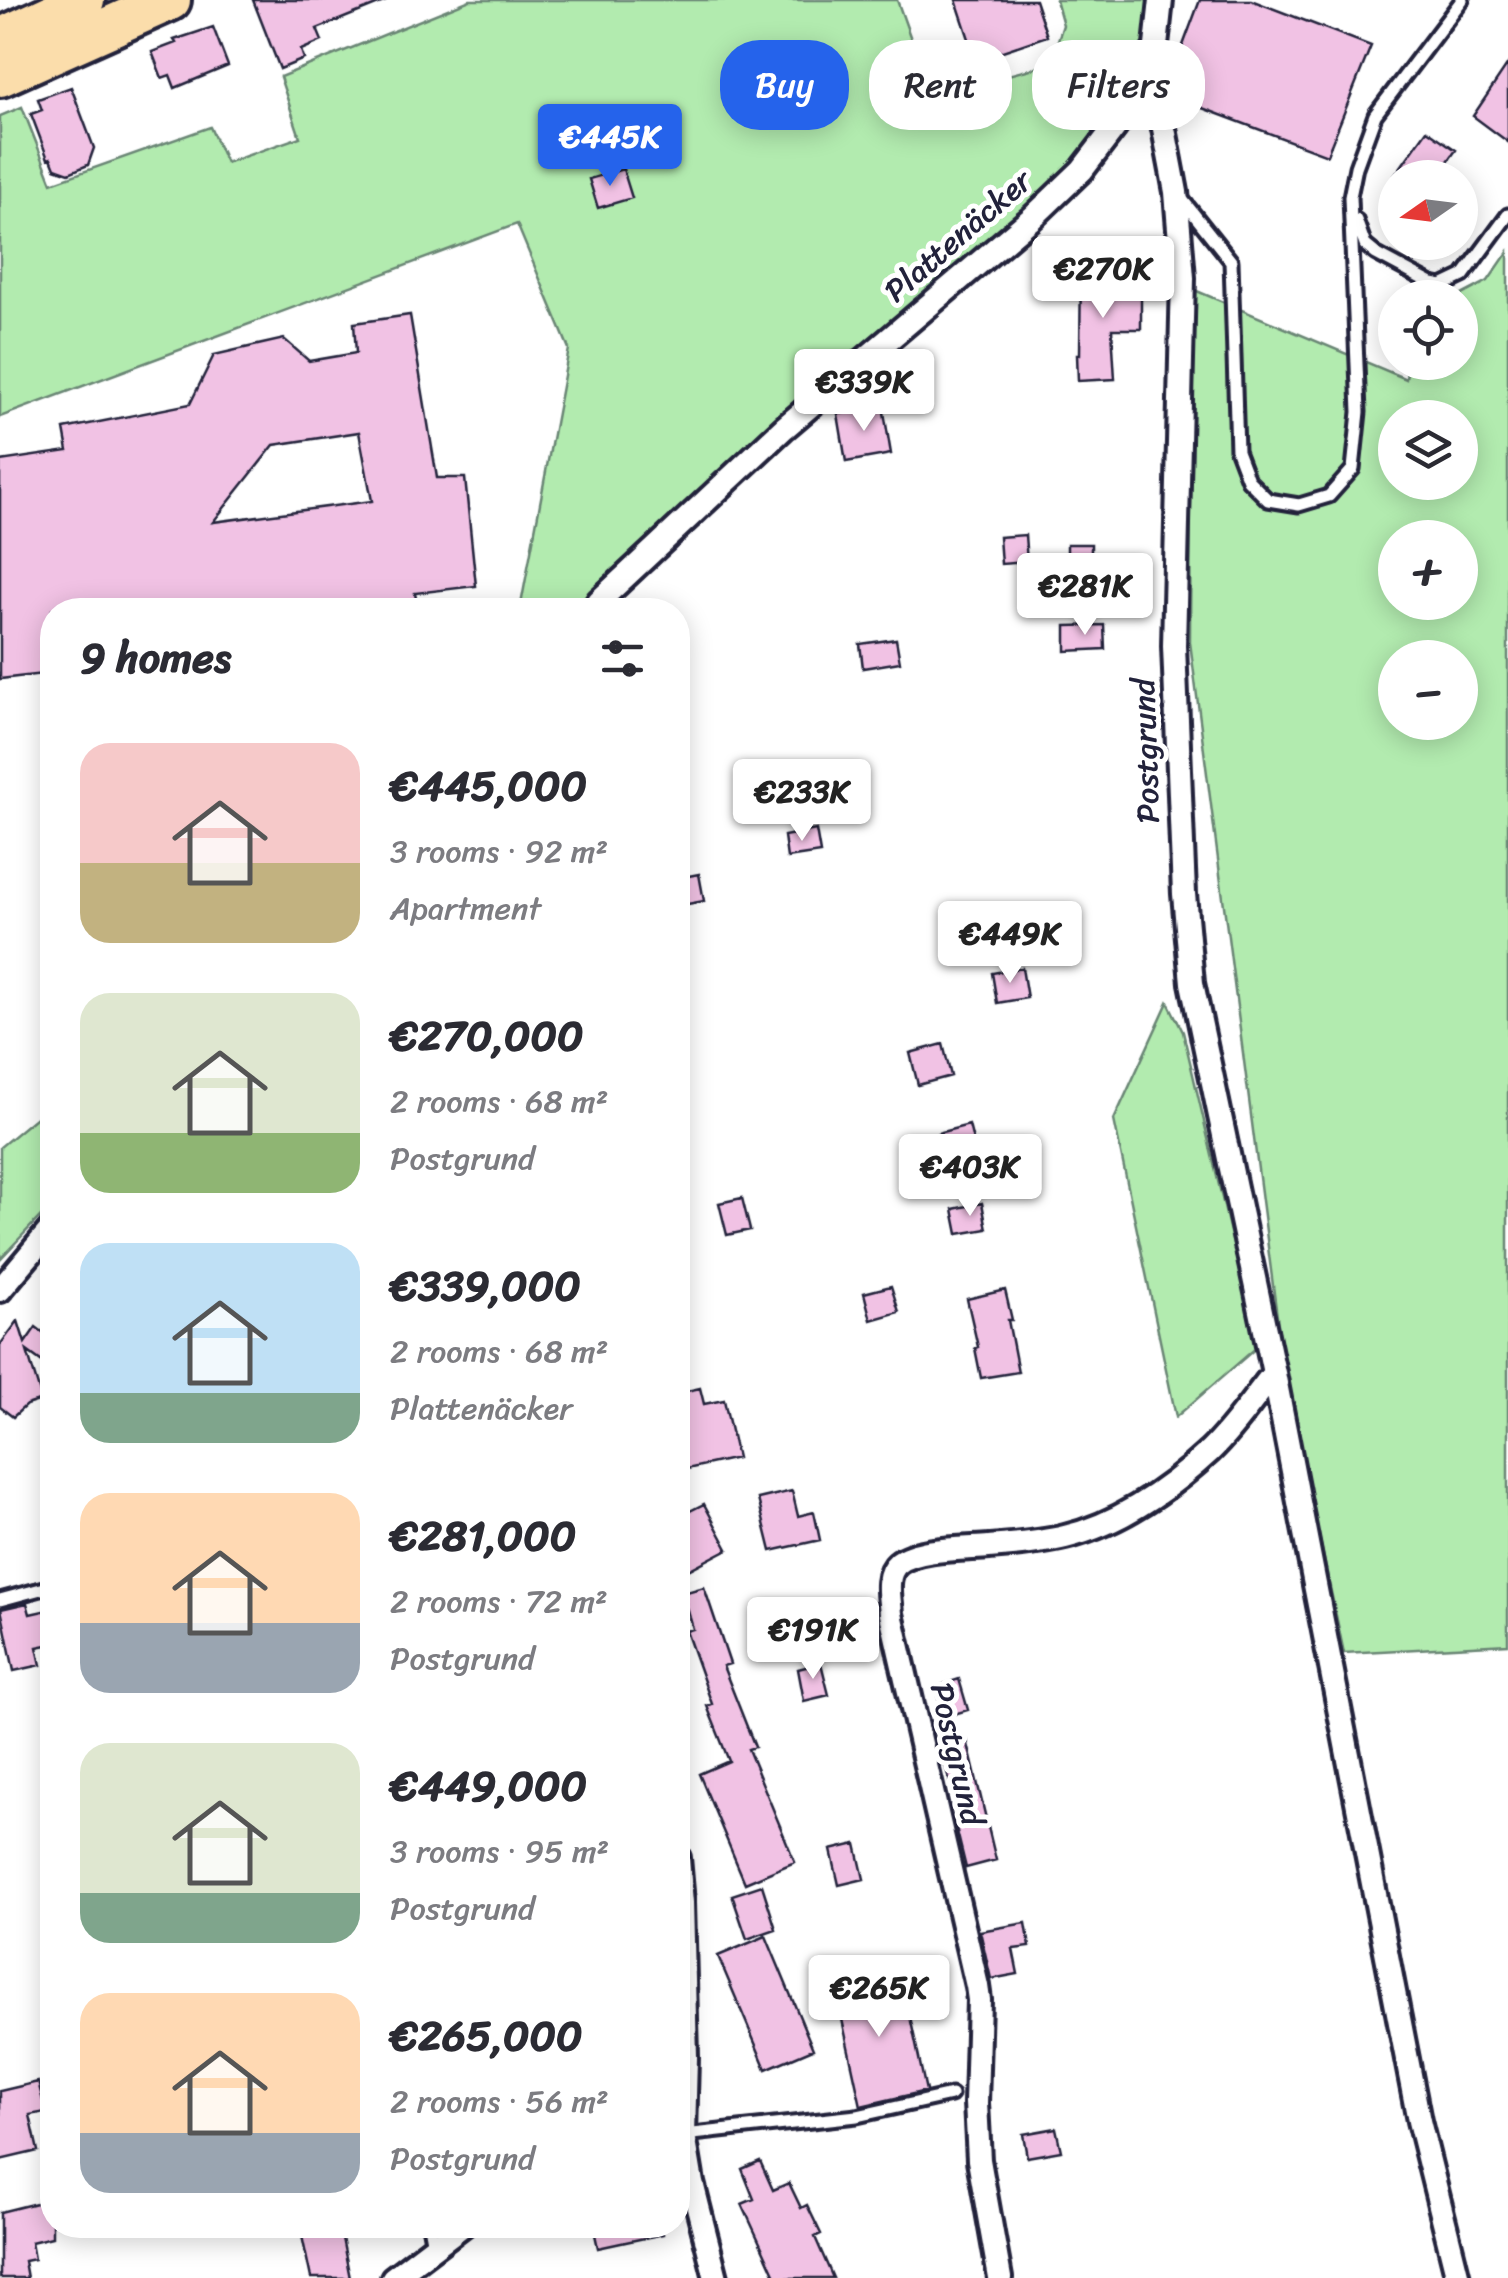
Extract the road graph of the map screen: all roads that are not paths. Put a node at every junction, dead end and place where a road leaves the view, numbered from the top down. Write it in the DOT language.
graph roads {
  1 [pos="84,0"];
  2 [pos="170,0"];
  3 [pos="1161,0"];
  4 [pos="1462,0"];
  5 [pos="0,39"];
  6 [pos="1157,40"];
  7 [pos="0,76"];
  8 [pos="1112,130"];
  9 [pos="1164,130"];
  10 [pos="1176,192"];
  11 [pos="1350,197"];
  12 [pos="1508,216"];
  13 [pos="602,598"];
  14 [pos="40,1242"];
  15 [pos="0,1290"];
  16 [pos="1274,1373"];
  17 [pos="40,1589"];
  18 [pos="0,1600"];
  19 [pos="950,2095"];
  20 [pos="690,2134"];
  21 [pos="690,2174"];
  22 [pos="428,2238"];
  23 [pos="393,2278"];
  24 [pos="716,2278"];
  25 [pos="1000,2278"];
  26 [pos="1458,2278"];
  1 -- 5 [label="highway"];
  2 -- 7 [label="highway"];
  3 -- 6 [label="street, Postgrund"];
  4 -- 11 [label="lane"];
  8 -- 13 [label="street, Plattenäcker"];
  9 -- 10 [label="street, Postgrund"];
  10 -- 11 [label="lane"];
  10 -- 16 [label="street, Postgrund"];
  11 -- 12 [label="lane"];
  14 -- 15 [label="street"];
  16 -- 25 [label="street, Postgrund"];
  16 -- 26 [label="street, Postgrund"];
  17 -- 18 [label="lane"];
  19 -- 20 [label="lane"];
  21 -- 24 [label="street"];
  22 -- 23 [label="street"];
}
